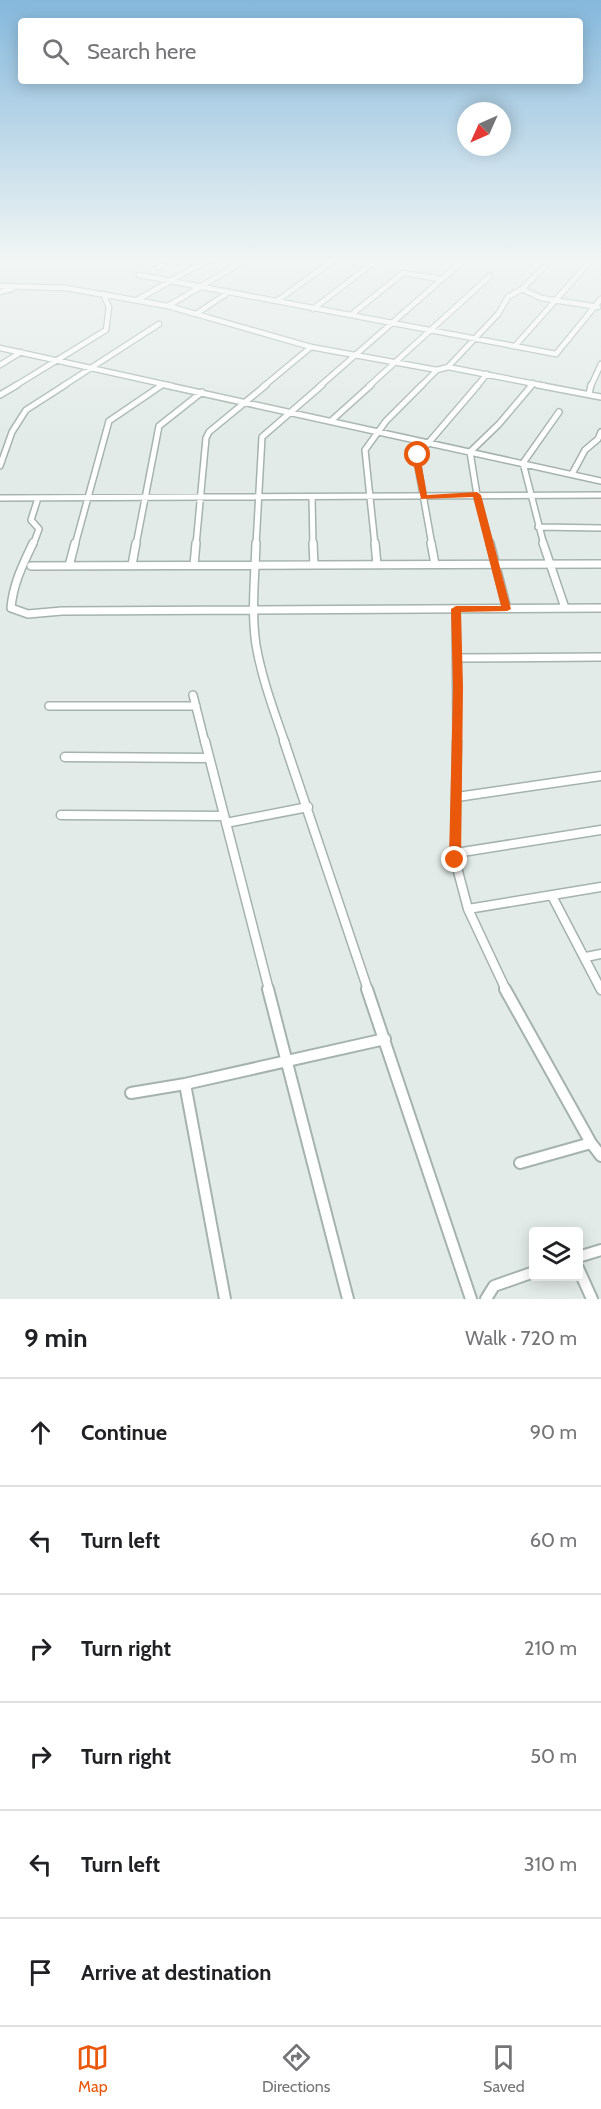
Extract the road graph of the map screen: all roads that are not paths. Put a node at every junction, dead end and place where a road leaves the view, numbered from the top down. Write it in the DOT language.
graph roads {
  1 [pos="109,320"];
  2 [pos="216,320"];
  3 [pos="374,320"];
  4 [pos="395,320"];
  5 [pos="443,320"];
  6 [pos="493,320"];
  7 [pos="538,320"];
  8 [pos="587,320"];
  9 [pos="391,323"];
  10 [pos="159,324"];
  11 [pos="432,330"];
  12 [pos="475,338"];
  13 [pos="516,345"];
  14 [pos="311,347"];
  15 [pos="0,348"];
  16 [pos="21,352"];
  17 [pos="355,355"];
  18 [pos="56,360"];
  19 [pos="397,363"];
  20 [pos="601,364"];
  21 [pos="0,365"];
  22 [pos="448,367"];
  23 [pos="93,368"];
  24 [pos="437,370"];
  25 [pos="487,374"];
  26 [pos="533,383"];
  27 [pos="163,384"];
  28 [pos="202,392"];
  29 [pos="588,393"];
  30 [pos="0,395"];
  31 [pos="601,397"];
  32 [pos="245,402"];
  33 [pos="290,412"];
  34 [pos="559,412"];
  35 [pos="331,421"];
  36 [pos="378,431"];
  37 [pos="601,432"];
  38 [pos="427,442"];
  39 [pos="470,453"];
  40 [pos="523,463"];
  41 [pos="0,466"];
  42 [pos="572,474"];
  43 [pos="601,481"];
  44 [pos="477,495"];
  45 [pos="530,495"];
  46 [pos="601,495"];
  47 [pos="259,496"];
  48 [pos="88,497"];
  49 [pos="145,497"];
  50 [pos="200,497"];
  51 [pos="312,497"];
  52 [pos="369,497"];
  53 [pos="424,497"];
  54 [pos="0,498"];
  55 [pos="38,498"];
  56 [pos="538,528"];
  57 [pos="601,528"];
  58 [pos="435,564"];
  59 [pos="494,564"];
  60 [pos="551,564"];
  61 [pos="601,564"];
  62 [pos="132,565"];
  63 [pos="194,565"];
  64 [pos="256,565"];
  65 [pos="314,565"];
  66 [pos="377,565"];
  67 [pos="31,566"];
  68 [pos="69,566"];
  69 [pos="565,608"];
  70 [pos="601,608"];
  71 [pos="253,609"];
  72 [pos="456,609"];
  73 [pos="507,609"];
  74 [pos="601,657"];
  75 [pos="457,658"];
  76 [pos="193,695"];
  77 [pos="48,706"];
  78 [pos="196,706"];
  79 [pos="65,757"];
  80 [pos="209,758"];
  81 [pos="601,776"];
  82 [pos="457,797"];
  83 [pos="308,807"];
  84 [pos="61,815"];
  85 [pos="225,820"];
  86 [pos="601,830"];
  87 [pos="456,853"];
  88 [pos="601,887"];
  89 [pos="552,896"];
  90 [pos="468,909"];
  91 [pos="601,954"];
  92 [pos="586,957"];
  93 [pos="601,990"];
  94 [pos="385,1039"];
  95 [pos="287,1061"];
  96 [pos="185,1084"];
  97 [pos="131,1093"];
  98 [pos="591,1143"];
  99 [pos="601,1156"];
  100 [pos="520,1163"];
  101 [pos="601,1250"];
  102 [pos="583,1256"];
  103 [pos="529,1274"];
  104 [pos="583,1278"];
  105 [pos="225,1299"];
  106 [pos="348,1299"];
  107 [pos="471,1299"];
  108 [pos="486,1299"];
  109 [pos="592,1299"];
  1 -- 18 [label="street"];
  2 -- 14 [label="street"];
  3 -- 9 [label="street"];
  4 -- 9 [label="street"];
  5 -- 11 [label="street"];
  6 -- 12 [label="street"];
  7 -- 13 [label="street"];
  8 -- 13 [label="street"];
  9 -- 11 [label="street"];
  9 -- 17 [label="street"];
  10 -- 23 [label="street"];
  11 -- 12 [label="street"];
  11 -- 19 [label="street"];
  12 -- 13 [label="street"];
  12 -- 22 [label="street"];
  14 -- 17 [label="street"];
  14 -- 32 [label="street"];
  15 -- 16 [label="street"];
  16 -- 18 [label="street"];
  16 -- 21 [label="street"];
  17 -- 19 [label="street"];
  17 -- 33 [label="street"];
  18 -- 23 [label="street"];
  18 -- 30 [label="street"];
  19 -- 24 [label="street"];
  19 -- 35 [label="street"];
  20 -- 29 [label="street"];
  22 -- 24 [label="street"];
  22 -- 25 [label="street"];
  23 -- 27 [label="street"];
  23 -- 41 [label="street"];
  24 -- 36 [label="street"];
  25 -- 26 [label="street"];
  25 -- 38 [label="street"];
  26 -- 29 [label="street"];
  26 -- 39 [label="street"];
  27 -- 28 [label="street"];
  27 -- 48 [label="street"];
  28 -- 32 [label="street"];
  28 -- 49 [label="street"];
  29 -- 31 [label="street"];
  32 -- 33 [label="street"];
  32 -- 50 [label="street"];
  33 -- 35 [label="street"];
  33 -- 47 [label="street"];
  34 -- 40 [label="street"];
  35 -- 36 [label="street"];
  36 -- 38 [label="street"];
  36 -- 52 [label="street"];
  37 -- 42 [label="street"];
  38 -- 39 [label="street"];
  38 -- 53 [label="street"];
  39 -- 40 [label="street"];
  39 -- 44 [label="street"];
  40 -- 42 [label="street"];
  40 -- 45 [label="street"];
  42 -- 43 [label="street"];
  44 -- 45 [label="street"];
  44 -- 53 [label="street"];
  44 -- 59 [label="street"];
  45 -- 46 [label="street"];
  45 -- 56 [label="street"];
  47 -- 50 [label="street"];
  47 -- 51 [label="street"];
  47 -- 64 [label="street"];
  48 -- 49 [label="street"];
  48 -- 55 [label="street"];
  48 -- 68 [label="street"];
  49 -- 50 [label="street"];
  49 -- 62 [label="street"];
  50 -- 63 [label="street"];
  51 -- 52 [label="street"];
  51 -- 65 [label="street"];
  52 -- 53 [label="street"];
  52 -- 66 [label="street"];
  53 -- 58 [label="street"];
  54 -- 55 [label="street"];
  55 -- 71 [label="street"];
  56 -- 57 [label="street"];
  56 -- 60 [label="street"];
  58 -- 59 [label="street"];
  58 -- 66 [label="street"];
  59 -- 60 [label="street"];
  59 -- 73 [label="street"];
  60 -- 61 [label="street"];
  60 -- 69 [label="street"];
  62 -- 63 [label="street"];
  62 -- 68 [label="street"];
  63 -- 64 [label="street"];
  64 -- 65 [label="street"];
  64 -- 71 [label="street"];
  65 -- 66 [label="street"];
  67 -- 68 [label="street"];
  69 -- 70 [label="street"];
  69 -- 73 [label="street"];
  71 -- 72 [label="street"];
  71 -- 83 [label="street"];
  72 -- 73 [label="street"];
  72 -- 75 [label="street"];
  74 -- 75 [label="street"];
  75 -- 82 [label="street"];
  76 -- 78 [label="street"];
  77 -- 78 [label="street"];
  78 -- 80 [label="street"];
  79 -- 80 [label="street"];
  80 -- 85 [label="street"];
  81 -- 82 [label="street"];
  82 -- 87 [label="street"];
  83 -- 85 [label="street"];
  83 -- 94 [label="street"];
  84 -- 85 [label="street"];
  85 -- 95 [label="street"];
  86 -- 87 [label="street"];
  87 -- 90 [label="street"];
  88 -- 89 [label="street"];
  89 -- 90 [label="street"];
  89 -- 92 [label="street"];
  90 -- 98 [label="street"];
  91 -- 92 [label="street"];
  92 -- 93 [label="street"];
  94 -- 95 [label="street"];
  94 -- 107 [label="street"];
  95 -- 96 [label="street"];
  95 -- 106 [label="street"];
  96 -- 97 [label="street"];
  96 -- 105 [label="street"];
  98 -- 99 [label="street"];
  98 -- 100 [label="street"];
  101 -- 102 [label="street"];
  103 -- 108 [label="street"];
  104 -- 109 [label="street"];
}
